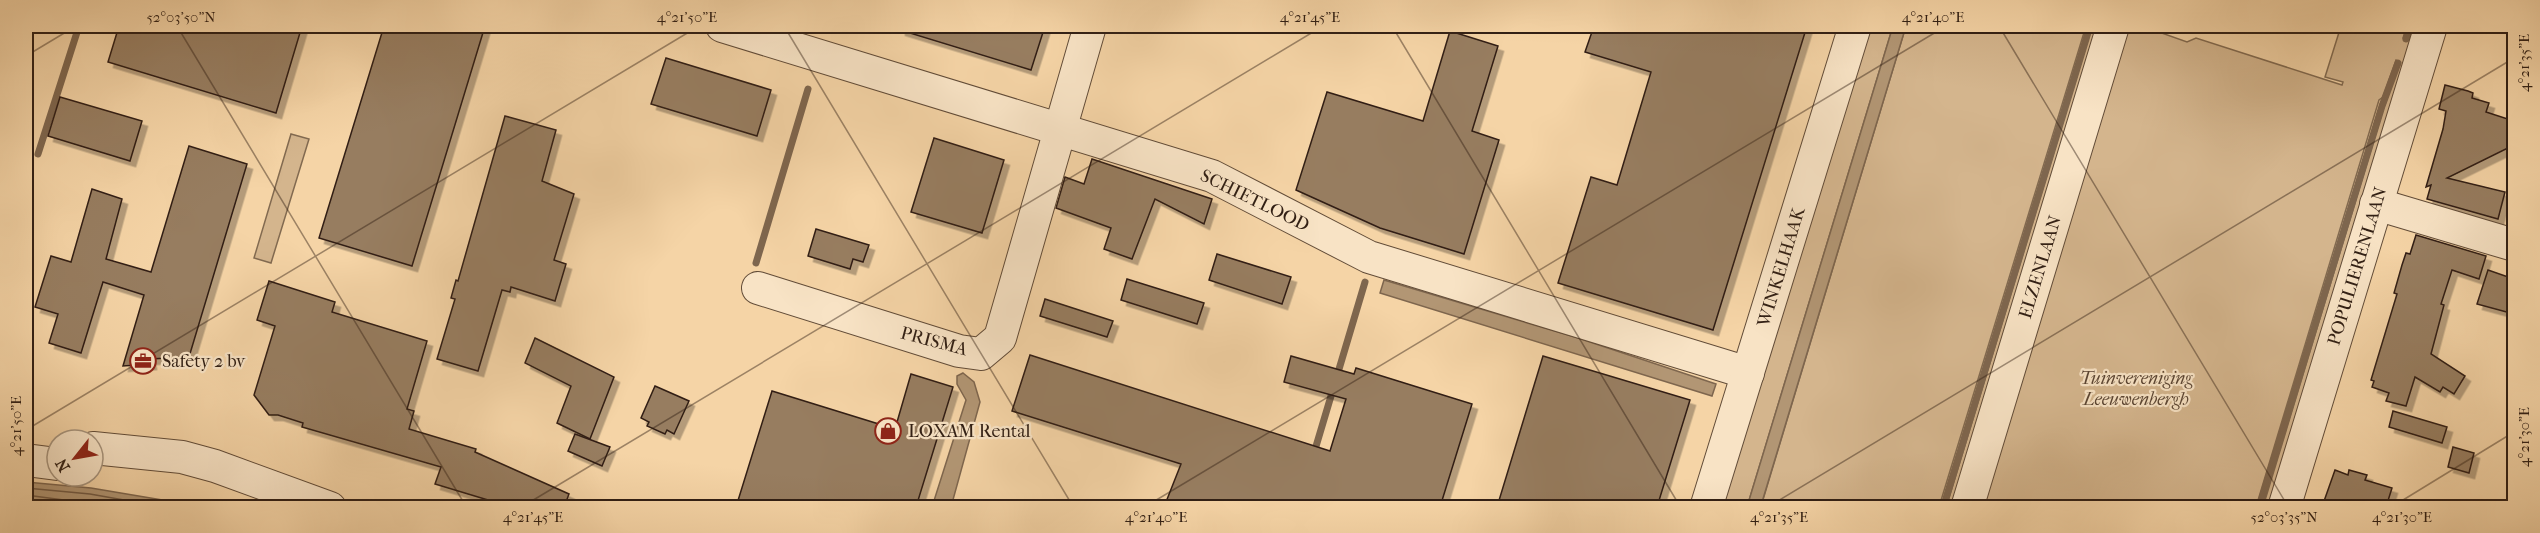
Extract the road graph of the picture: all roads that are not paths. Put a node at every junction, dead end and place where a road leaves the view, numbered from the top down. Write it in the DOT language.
graph roads {
  1 [pos="722,26"];
  2 [pos="1090,26"];
  3 [pos="1855,26"];
  4 [pos="2113,26"];
  5 [pos="2431,26"];
  6 [pos="1062,129"];
  7 [pos="2376,204"];
  8 [pos="2514,244"];
  9 [pos="758,288"];
  10 [pos="1748,373"];
  11 [pos="26,441"];
  12 [pos="45,443"];
  13 [pos="105,449"];
  14 [pos="26,460"];
  15 [pos="45,462"];
  16 [pos="105,470"];
  17 [pos="265,486"];
  18 [pos="330,507"];
  19 [pos="1707,507"];
  20 [pos="1967,507"];
  21 [pos="2284,507"];
  1 -- 6 [label="street, SCHIETLOOD"];
  2 -- 6 [label="street"];
  3 -- 10 [label="street, WINKELHAAK"];
  4 -- 20 [label="street, ELZENLAAN"];
  5 -- 7 [label="street, POPULIERENLAAN"];
  6 -- 9 [label="street, PRISMA"];
  6 -- 10 [label="street, SCHIETLOOD"];
  7 -- 8 [label="street"];
  7 -- 21 [label="street, POPULIERENLAAN"];
  10 -- 19 [label="street, WINKELHAAK"];
  11 -- 12 [label="street"];
  13 -- 17 [label="street"];
  14 -- 15 [label="street"];
  16 -- 17 [label="street"];
  17 -- 18 [label="street"];
}
